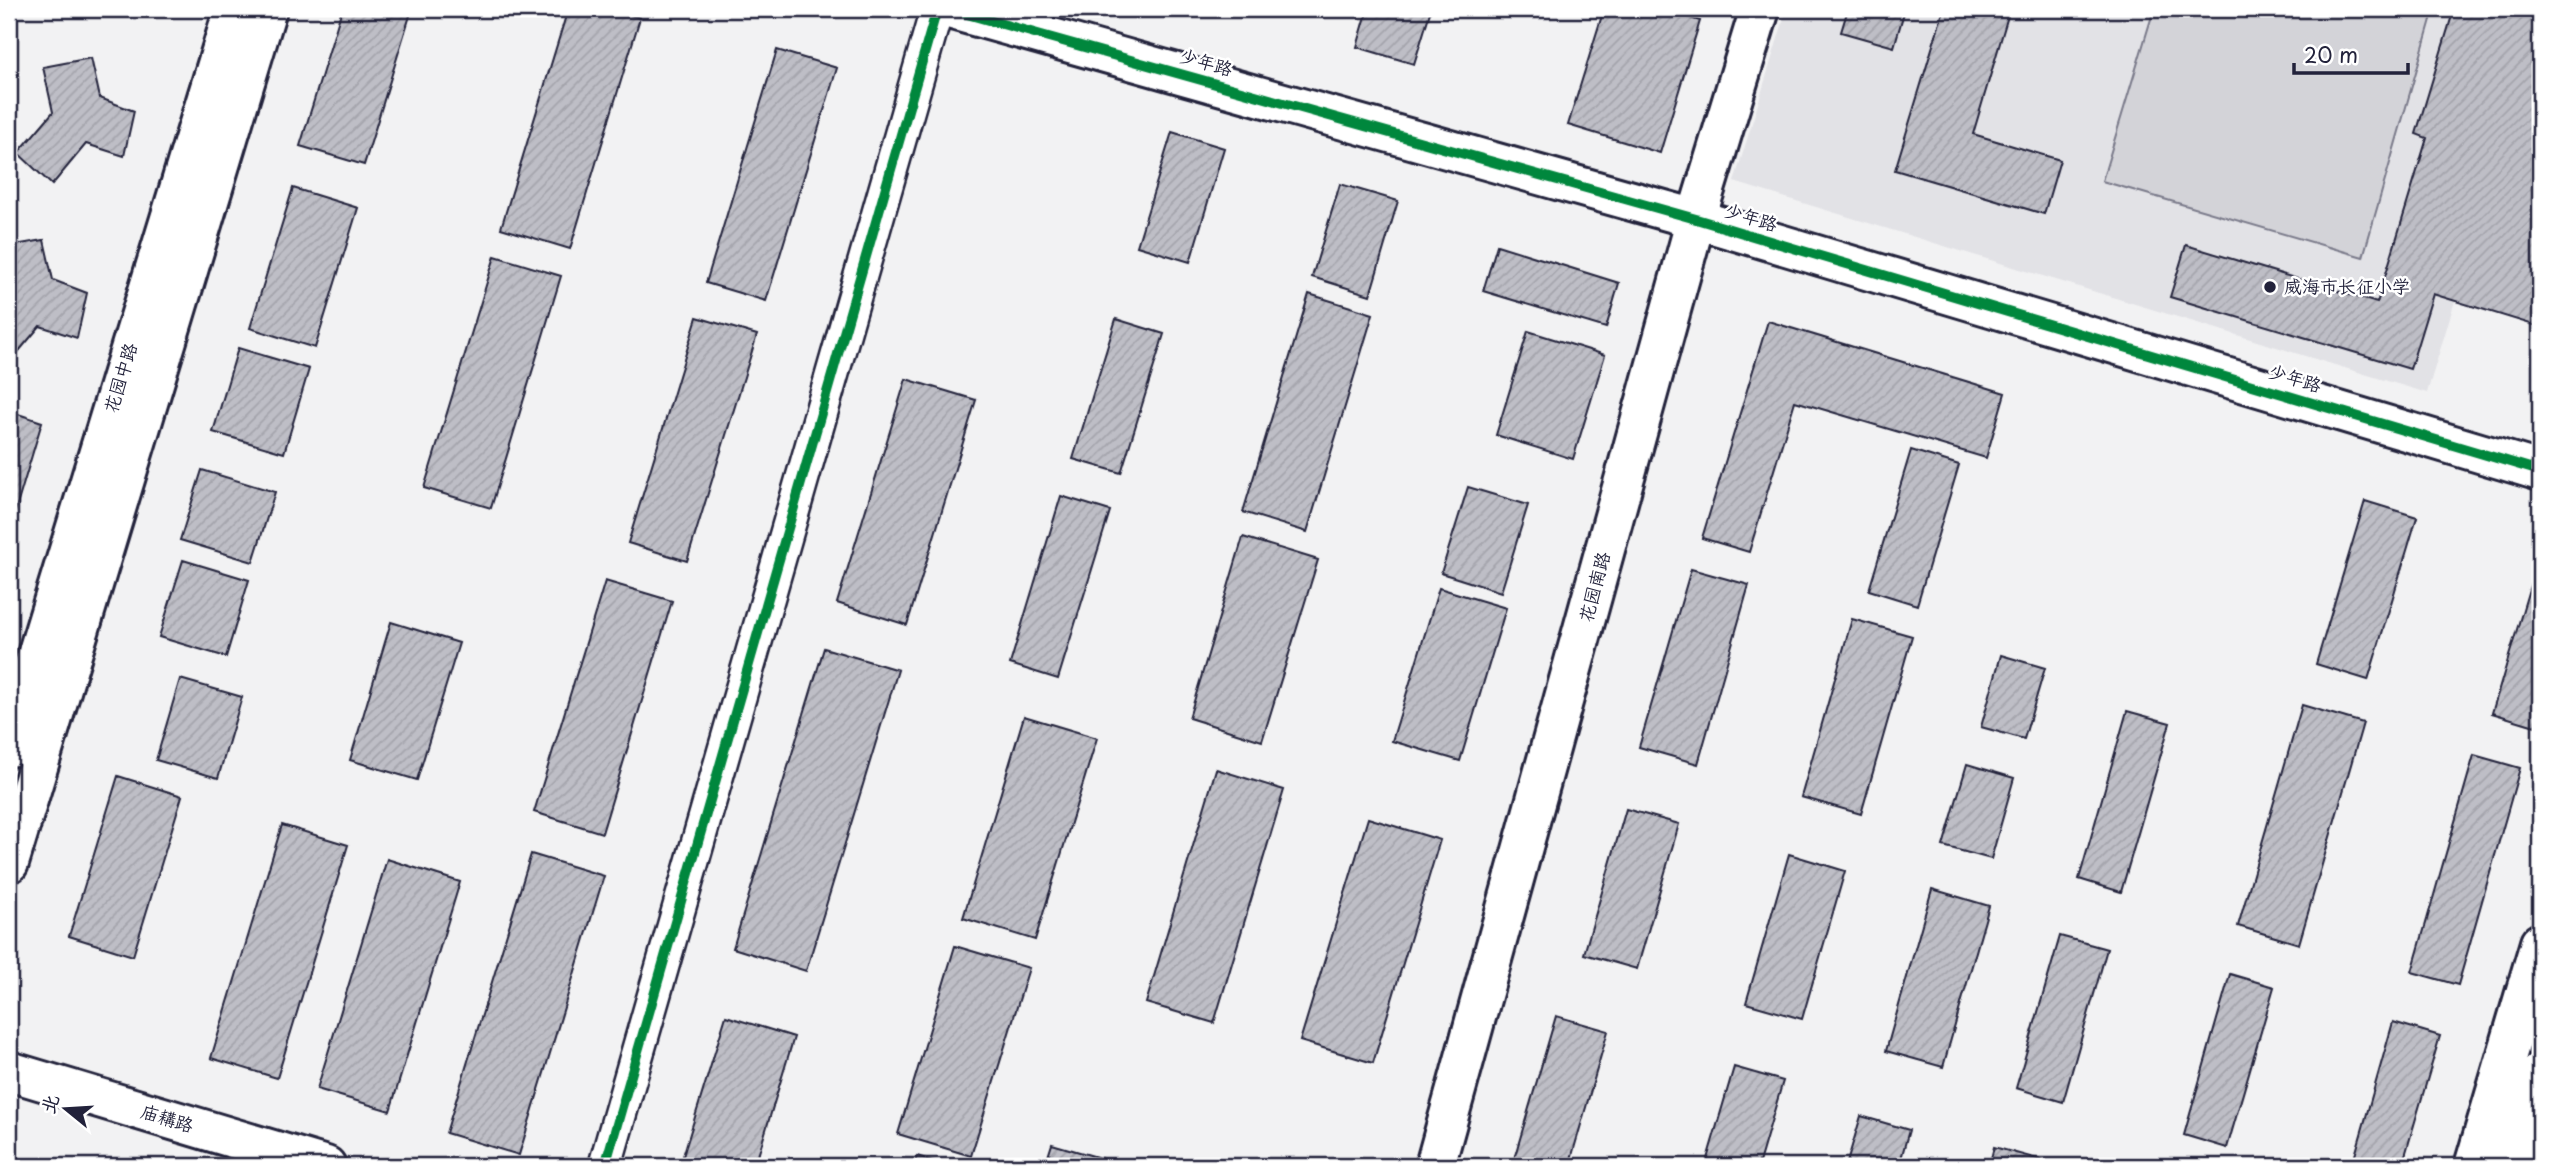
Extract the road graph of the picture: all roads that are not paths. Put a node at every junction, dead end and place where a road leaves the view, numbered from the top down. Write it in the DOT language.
graph roads {
  1 [pos="234,9"];
  2 [pos="267,9"];
  3 [pos="937,9"];
  4 [pos="949,9"];
  5 [pos="1760,9"];
  6 [pos="1696,219"];
  7 [pos="2540,471"];
  8 [pos="9,747"];
  9 [pos="9,863"];
  10 [pos="2540,943"];
  11 [pos="9,1071"];
  12 [pos="2540,1072"];
  13 [pos="326,1166"];
  14 [pos="605,1166"];
  15 [pos="1435,1166"];
  16 [pos="2474,1166"];
  17 [pos="2512,1166"];
  1 -- 8 [label="street, 花园中路"];
  2 -- 9 [label="street"];
  3 -- 14 [label="street"];
  4 -- 6 [label="street, 少年路"];
  5 -- 6 [label="street, 花园南路"];
  6 -- 7 [label="street, 少年路"];
  6 -- 15 [label="street, 花园南路"];
  10 -- 16 [label="street"];
  11 -- 13 [label="street, 庙耩路"];
  12 -- 17 [label="street"];
}
